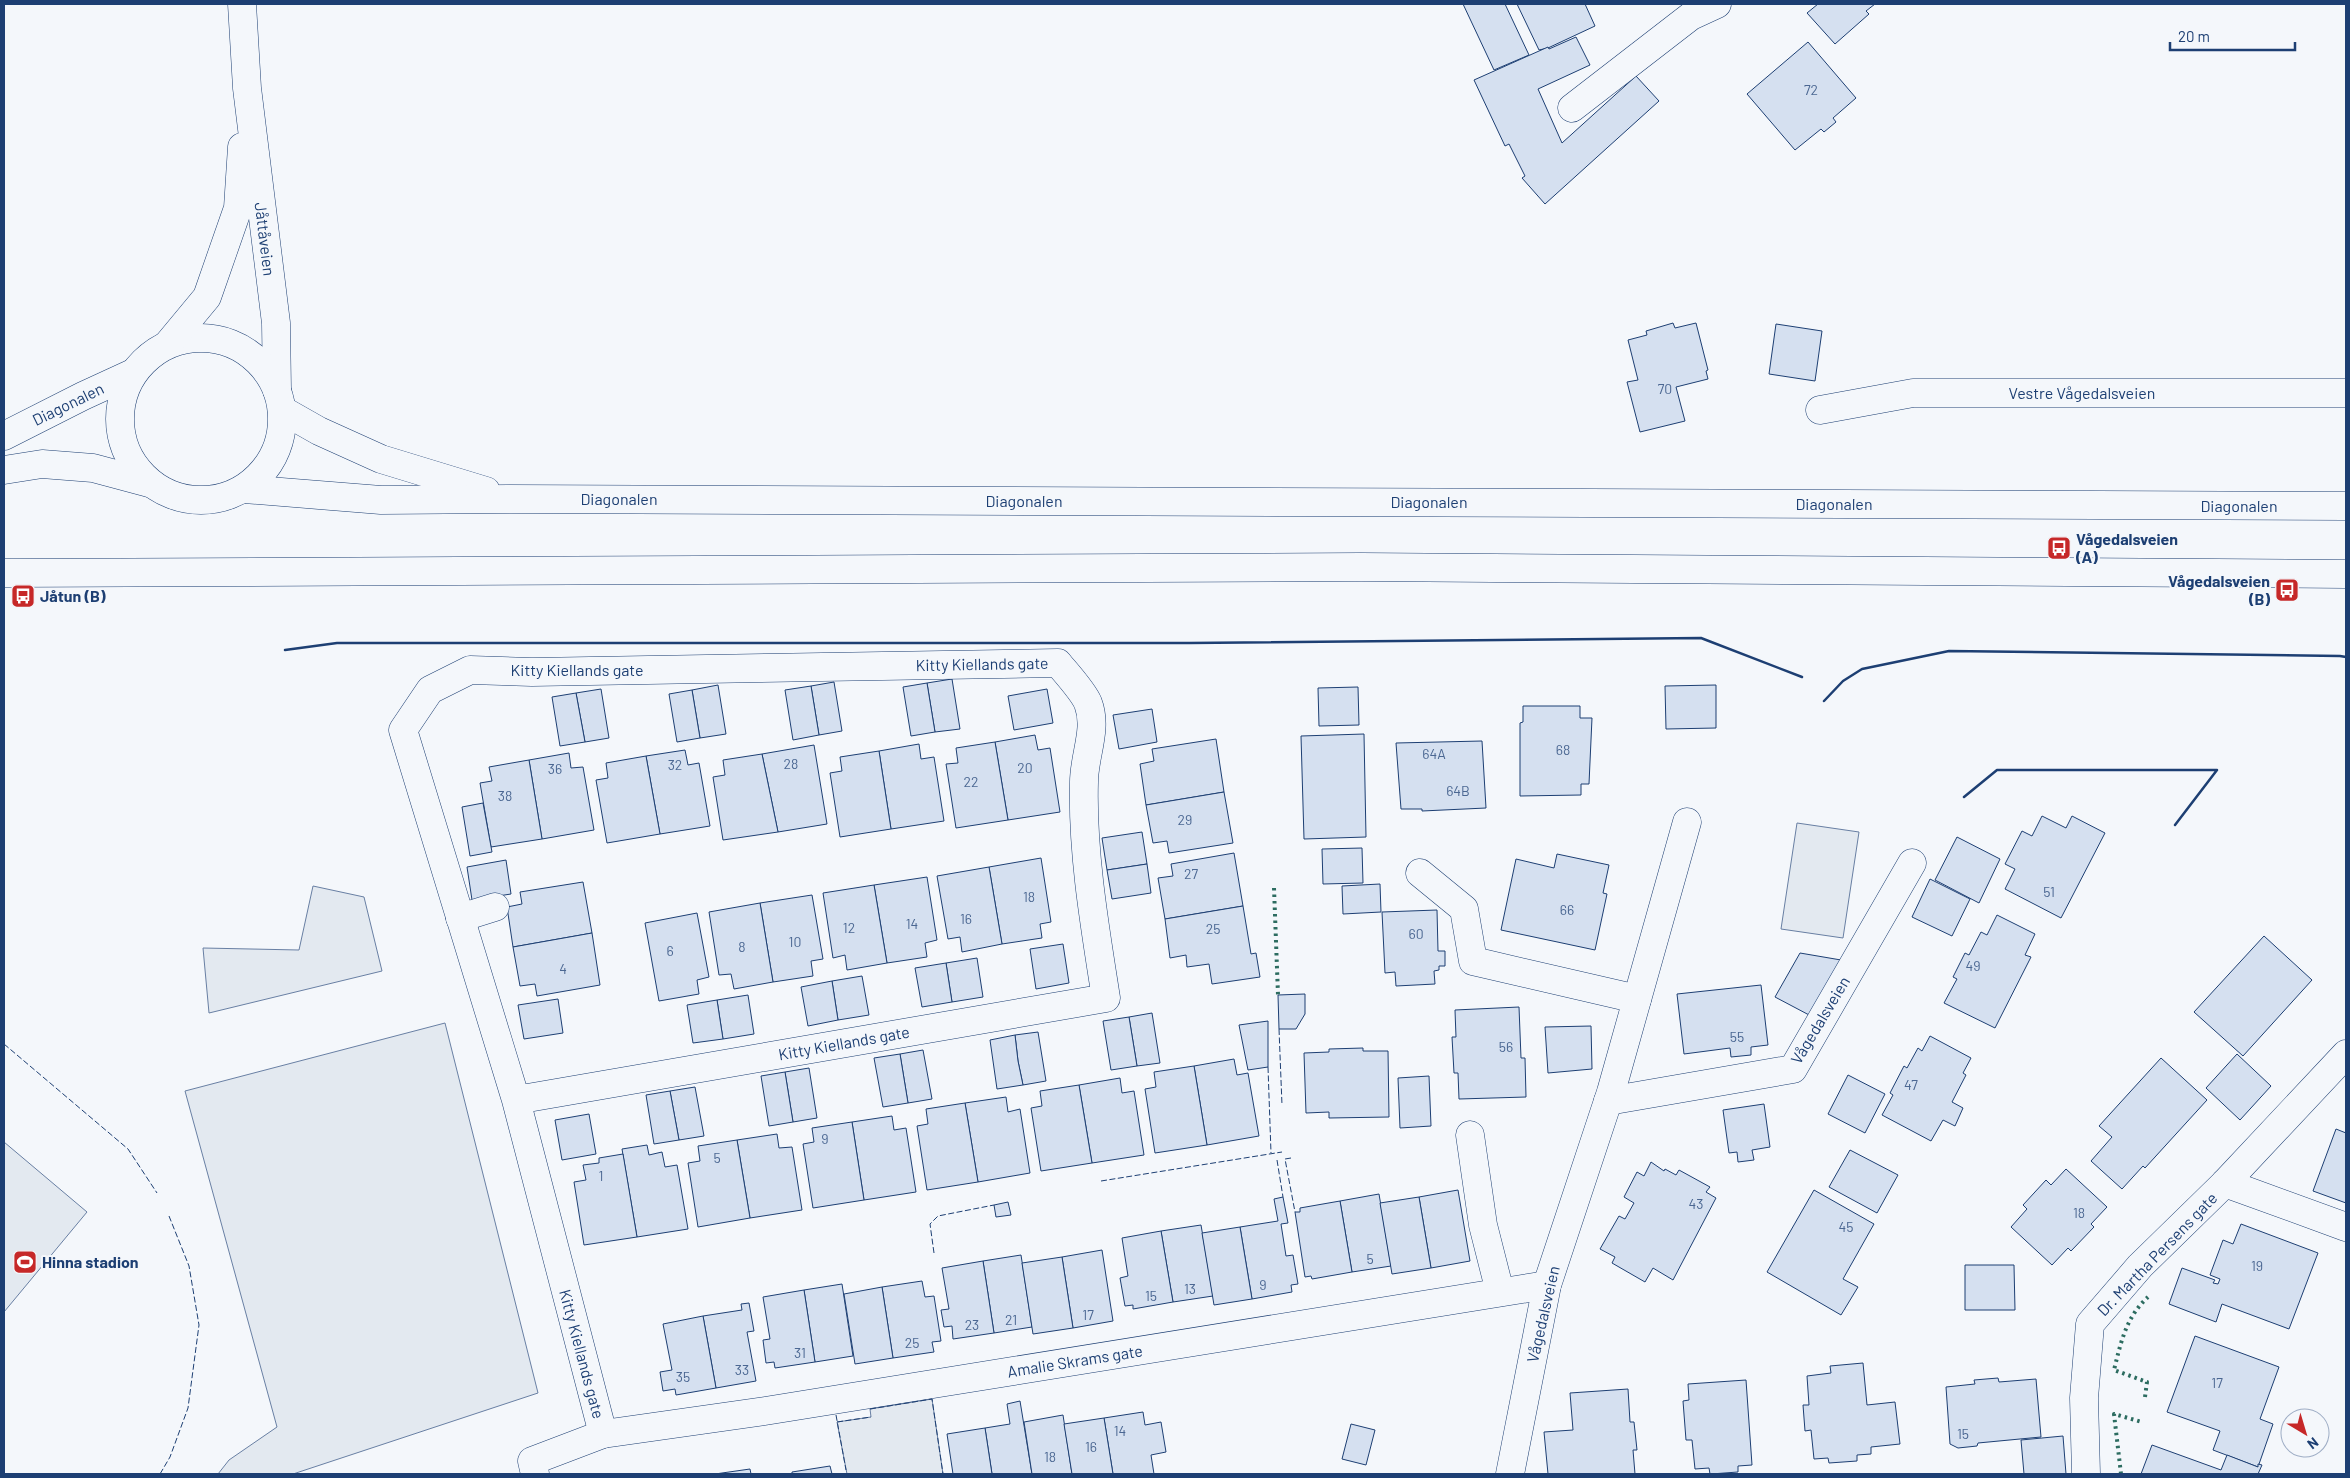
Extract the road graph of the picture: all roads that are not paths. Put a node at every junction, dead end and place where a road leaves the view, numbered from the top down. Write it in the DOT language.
graph roads {
  1 [pos="242,4"];
  2 [pos="1717,4"];
  3 [pos="1688,10"];
  4 [pos="247,88"];
  5 [pos="1572,108"];
  6 [pos="168,344"];
  7 [pos="133,373"];
  8 [pos="2346,393"];
  9 [pos="279,400"];
  10 [pos="1820,410"];
  11 [pos="4,436"];
  12 [pos="4,470"];
  13 [pos="149,483"];
  14 [pos="244,488"];
  15 [pos="511,499"];
  16 [pos="2346,506"];
  17 [pos="4,573"];
  18 [pos="2346,574"];
  19 [pos="1687,822"];
  20 [pos="1912,863"];
  21 [pos="1420,874"];
  22 [pos="495,907"];
  23 [pos="460,918"];
  24 [pos="1637,999"];
  25 [pos="2346,1054"];
  26 [pos="516,1100"];
  27 [pos="1608,1101"];
  28 [pos="1470,1135"];
  29 [pos="2225,1183"];
  30 [pos="2346,1227"];
  31 [pos="1547,1285"];
  32 [pos="1500,1292"];
  33 [pos="603,1434"];
  34 [pos="535,1474"];
  35 [pos="1510,1474"];
  36 [pos="2086,1474"];
  1 -- 4 [label="street, Jåttåveien"];
  2 -- 3 [label="street"];
  3 -- 5 [label="street"];
  4 -- 6 [label="street, Jåttåveien"];
  4 -- 9 [label="street, Jåttåveien"];
  6 -- 7 [label="street"];
  6 -- 9 [label="street"];
  7 -- 11 [label="street, Diagonalen"];
  7 -- 13 [label="street"];
  8 -- 10 [label="street, Vestre Vågedalsveien"];
  9 -- 14 [label="street"];
  9 -- 15 [label="street, Diagonalen"];
  12 -- 13 [label="street"];
  13 -- 14 [label="street"];
  14 -- 15 [label="street, Diagonalen"];
  15 -- 16 [label="street, Diagonalen"];
  17 -- 18 [label="street"];
  19 -- 24 [label="street, Vågedalsveien"];
  20 -- 27 [label="street, Vågedalsveien"];
  21 -- 24 [label="street"];
  22 -- 23 [label="street"];
  23 -- 26 [label="street, Kitty Kiellands gate"];
  23 -- 26 [label="street, Kitty Kiellands gate"];
  24 -- 27 [label="street, Vågedalsveien"];
  25 -- 29 [label="street, Dr. Martha Persens gate"];
  26 -- 33 [label="street, Kitty Kiellands gate"];
  27 -- 31 [label="street, Vågedalsveien"];
  28 -- 32 [label="street"];
  29 -- 30 [label="street, Dr. Martha Persens gate"];
  29 -- 36 [label="street, Dr. Martha Persens gate"];
  31 -- 32 [label="street, Amalie Skrams gate"];
  31 -- 35 [label="street, Vågedalsveien"];
  32 -- 33 [label="street, Amalie Skrams gate"];
  33 -- 34 [label="street, Kitty Kiellands gate"];
}
